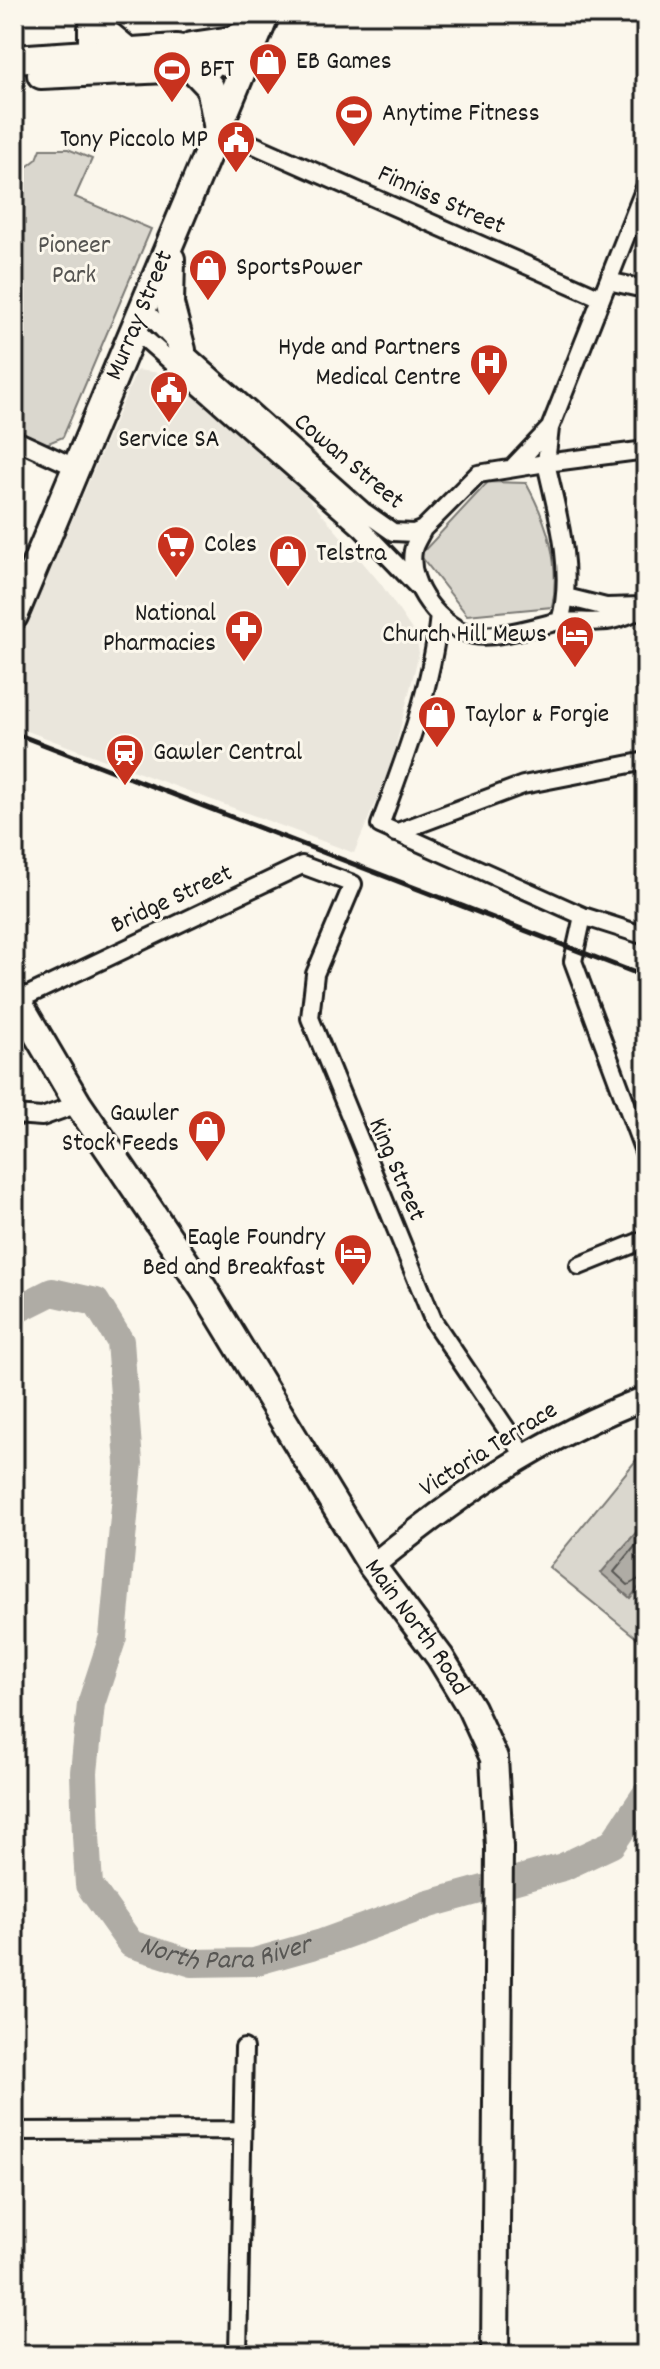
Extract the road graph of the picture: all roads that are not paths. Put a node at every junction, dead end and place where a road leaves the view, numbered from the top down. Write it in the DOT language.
graph roads {
  1 [pos="94,14"];
  2 [pos="263,21"];
  3 [pos="129,52"];
  4 [pos="184,57"];
  5 [pos="14,59"];
  6 [pos="87,63"];
  7 [pos="241,73"];
  8 [pos="14,75"];
  9 [pos="218,129"];
  10 [pos="646,185"];
  11 [pos="173,240"];
  12 [pos="608,281"];
  13 [pos="646,285"];
  14 [pos="601,298"];
  15 [pos="140,319"];
  16 [pos="171,350"];
  17 [pos="120,364"];
  18 [pos="550,428"];
  19 [pos="14,439"];
  20 [pos="646,450"];
  21 [pos="599,458"];
  22 [pos="546,463"];
  23 [pos="514,466"];
  24 [pos="77,468"];
  25 [pos="555,503"];
  26 [pos="423,529"];
  27 [pos="421,590"];
  28 [pos="566,597"];
  29 [pos="646,606"];
  30 [pos="439,615"];
  31 [pos="14,616"];
  32 [pos="560,621"];
  33 [pos="646,761"];
  34 [pos="388,829"];
  35 [pos="353,884"];
  36 [pos="583,916"];
  37 [pos="646,936"];
  38 [pos="15,999"];
  39 [pos="78,1104"];
  40 [pos="14,1115"];
  41 [pos="646,1157"];
  42 [pos="646,1239"];
  43 [pos="579,1266"];
  44 [pos="646,1398"];
  45 [pos="524,1455"];
  46 [pos="372,1566"];
  47 [pos="244,2048"];
  48 [pos="241,2130"];
  49 [pos="14,2131"];
  50 [pos="238,2355"];
  51 [pos="495,2355"];
  1 -- 3 [label="main road"];
  1 -- 6 [label="street"];
  2 -- 4 [label="main road"];
  2 -- 7 [label="main road, Murray Street"];
  3 -- 4 [label="main road"];
  3 -- 6 [label="main road"];
  4 -- 6 [label="main road"];
  4 -- 7 [label="main road"];
  4 -- 9 [label="main road"];
  5 -- 6 [label="main road"];
  6 -- 8 [label="main road"];
  7 -- 9 [label="main road, Murray Street"];
  9 -- 11 [label="main road, Murray Street"];
  9 -- 14 [label="street, Finniss Street"];
  10 -- 12 [label="street"];
  11 -- 15 [label="main road, Murray Street"];
  11 -- 16 [label="main road"];
  12 -- 13 [label="street"];
  12 -- 14 [label="street"];
  14 -- 18 [label="street"];
  15 -- 16 [label="street, Cowan Street"];
  15 -- 17 [label="main road, Murray Street"];
  16 -- 17 [label="street"];
  16 -- 26 [label="street, Cowan Street"];
  16 -- 27 [label="street, Cowan Street"];
  17 -- 24 [label="main road, Murray Street"];
  18 -- 22 [label="street"];
  18 -- 23 [label="street"];
  19 -- 24 [label="street"];
  20 -- 21 [label="street"];
  21 -- 22 [label="street"];
  21 -- 25 [label="street"];
  22 -- 23 [label="street"];
  22 -- 25 [label="street"];
  23 -- 26 [label="street"];
  24 -- 31 [label="main road, Murray Street"];
  25 -- 28 [label="street"];
  26 -- 27 [label="street"];
  27 -- 30 [label="street"];
  28 -- 29 [label="street"];
  28 -- 32 [label="street"];
  29 -- 32 [label="street"];
  30 -- 32 [label="street"];
  30 -- 34 [label="street"];
  33 -- 34 [label="street"];
  34 -- 36 [label="street"];
  35 -- 38 [label="street, Bridge Street"];
  35 -- 45 [label="street, King Street"];
  36 -- 37 [label="street"];
  36 -- 41 [label="street"];
  38 -- 39 [label="main road, Main North Road"];
  39 -- 40 [label="street"];
  39 -- 46 [label="main road, Main North Road"];
  42 -- 43 [label="street"];
  44 -- 45 [label="street, Victoria Terrace"];
  45 -- 46 [label="street, Victoria Terrace"];
  46 -- 51 [label="main road, Main North Road"];
  47 -- 48 [label="street"];
  48 -- 49 [label="street"];
  48 -- 50 [label="street"];
}
